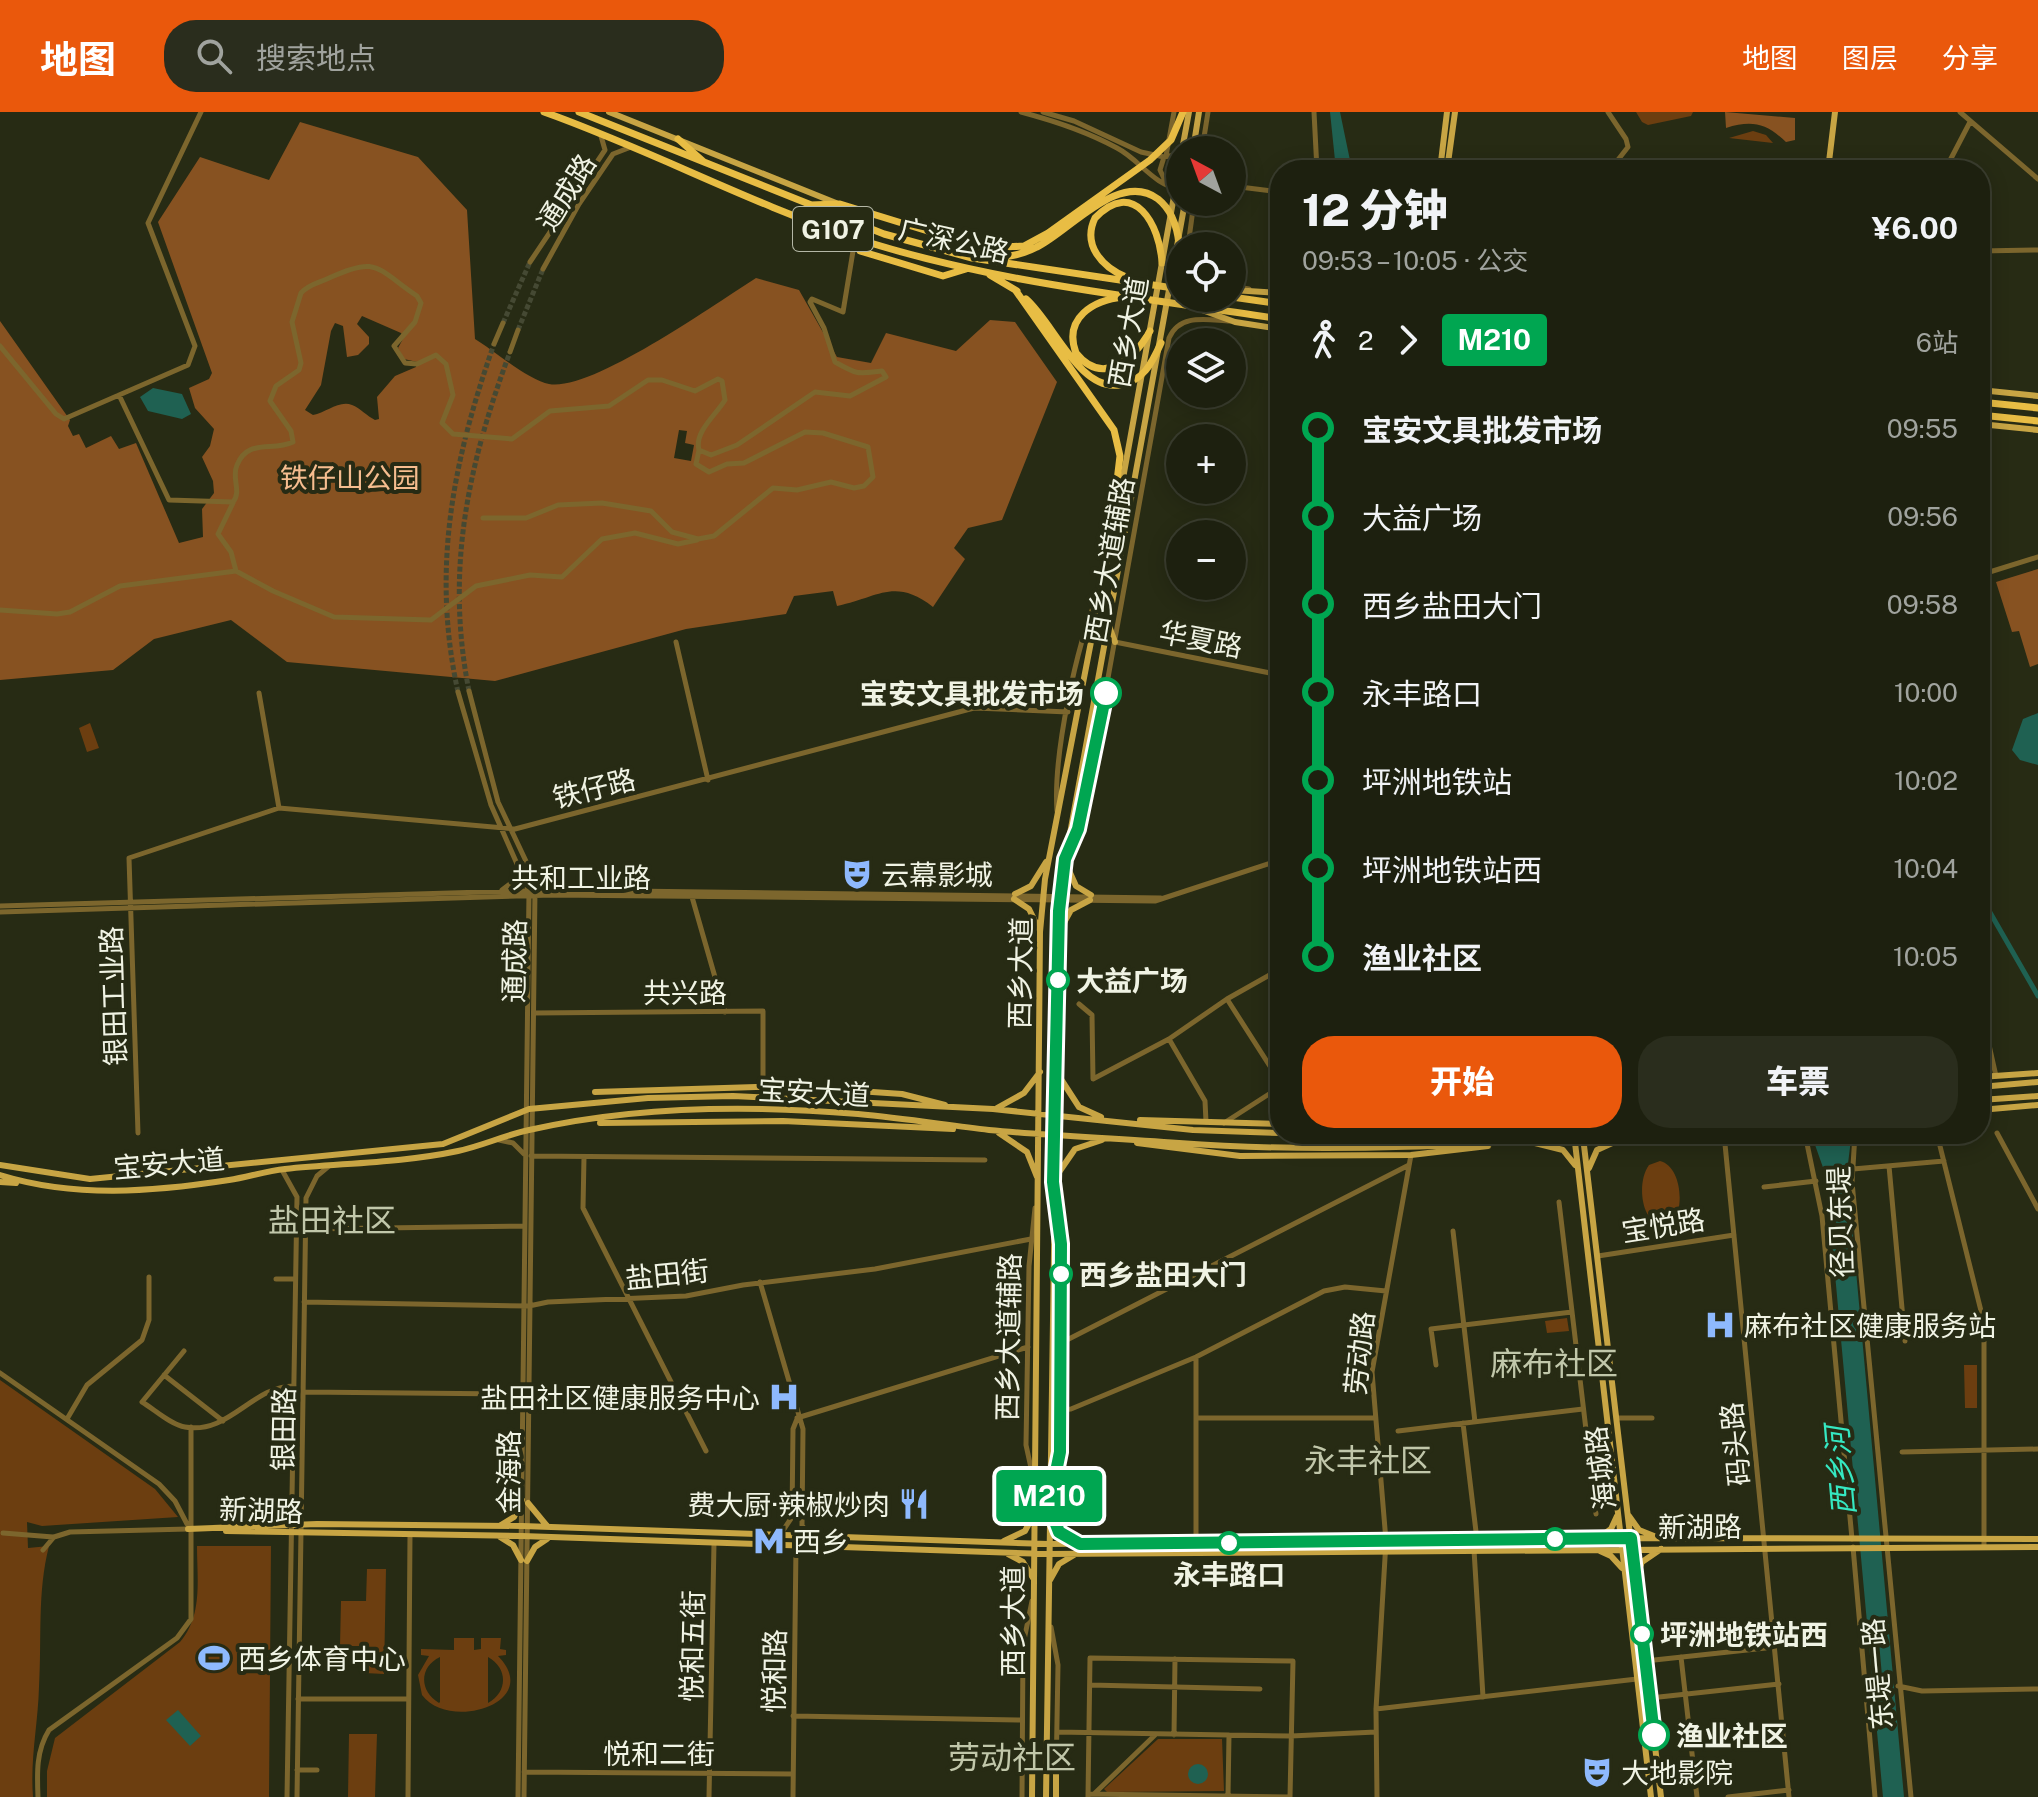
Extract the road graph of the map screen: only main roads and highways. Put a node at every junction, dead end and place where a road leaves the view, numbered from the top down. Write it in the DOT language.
graph roads {
  1 [pos="544,112"];
  2 [pos="579,112"];
  3 [pos="611,112"];
  4 [pos="1186,112"];
  5 [pos="1199,112"];
  6 [pos="1447,112"];
  7 [pos="1455,112"];
  8 [pos="1835,112"];
  9 [pos="1183,136"];
  10 [pos="1195,136"];
  11 [pos="678,139"];
  12 [pos="1441,160"];
  13 [pos="1448,160"];
  14 [pos="1829,160"];
  15 [pos="709,166"];
  16 [pos="840,204"];
  17 [pos="805,205"];
  18 [pos="1170,216"];
  19 [pos="1176,232"];
  20 [pos="972,258"];
  21 [pos="1162,263"];
  22 [pos="980,272"];
  23 [pos="1139,282"];
  24 [pos="1166,287"];
  25 [pos="1246,289"];
  26 [pos="1016,291"];
  27 [pos="1270,291"];
  28 [pos="1137,296"];
  29 [pos="1246,299"];
  30 [pos="1166,301"];
  31 [pos="1270,303"];
  32 [pos="1167,312"];
  33 [pos="1207,312"];
  34 [pos="1234,312"];
  35 [pos="1270,317"];
  36 [pos="1270,327"];
  37 [pos="1150,331"];
  38 [pos="1161,343"];
  39 [pos="1990,391"];
  40 [pos="2038,396"];
  41 [pos="1990,403"];
  42 [pos="2038,408"];
  43 [pos="1990,416"];
  44 [pos="2038,421"];
  45 [pos="1990,425"];
  46 [pos="2038,430"];
  47 [pos="1109,548"];
  48 [pos="1109,626"];
  49 [pos="1115,642"];
  50 [pos="1049,855"];
  51 [pos="1065,859"];
  52 [pos="1040,932"];
  53 [pos="1058,936"];
  54 [pos="1041,1069"];
  55 [pos="1055,1070"];
  56 [pos="2038,1073"];
  57 [pos="1990,1076"];
  58 [pos="2038,1082"];
  59 [pos="1990,1086"];
  60 [pos="595,1092"];
  61 [pos="2038,1096"];
  62 [pos="1990,1099"];
  63 [pos="2038,1105"];
  64 [pos="948,1106"];
  65 [pos="993,1109"];
  66 [pos="1990,1109"];
  67 [pos="1040,1114"];
  68 [pos="1055,1115"];
  69 [pos="1112,1120"];
  70 [pos="581,1122"];
  71 [pos="1270,1124"];
  72 [pos="989,1130"];
  73 [pos="1040,1133"];
  74 [pos="1270,1133"];
  75 [pos="1053,1134"];
  76 [pos="1110,1138"];
  77 [pos="1384,1144"];
  78 [pos="1499,1144"];
  79 [pos="1527,1144"];
  80 [pos="1578,1144"];
  81 [pos="1580,1144"];
  82 [pos="1610,1144"];
  83 [pos="0,1165"];
  84 [pos="0,1175"];
  85 [pos="1588,1175"];
  86 [pos="1579,1178"];
  87 [pos="0,1182"];
  88 [pos="1053,1182"];
  89 [pos="27,1184"];
  90 [pos="1040,1184"];
  91 [pos="1049,1506"];
  92 [pos="1035,1508"];
  93 [pos="1618,1511"];
  94 [pos="1628,1513"];
  95 [pos="498,1526"];
  96 [pos="550,1527"];
  97 [pos="497,1536"];
  98 [pos="550,1537"];
  99 [pos="1621,1538"];
  100 [pos="1631,1538"];
  101 [pos="1661,1538"];
  102 [pos="1592,1539"];
  103 [pos="2038,1539"];
  104 [pos="999,1543"];
  105 [pos="1854,1543"];
  106 [pos="1984,1543"];
  107 [pos="1034,1544"];
  108 [pos="1048,1544"];
  109 [pos="1080,1544"];
  110 [pos="1196,1547"];
  111 [pos="2038,1547"];
  112 [pos="1593,1549"];
  113 [pos="1622,1549"];
  114 [pos="1632,1549"];
  115 [pos="1663,1549"];
  116 [pos="1000,1552"];
  117 [pos="1034,1553"];
  118 [pos="1082,1553"];
  119 [pos="1048,1554"];
  120 [pos="1625,1575"];
  121 [pos="1636,1578"];
  122 [pos="1034,1585"];
  123 [pos="1048,1587"];
  124 [pos="1056,1774"];
  125 [pos="1032,1797"];
  126 [pos="1051,1797"];
  127 [pos="1651,1797"];
  128 [pos="1661,1797"];
  1 -- 22 [label="highway, 广深公路 / G107"];
  2 -- 15 [label="highway, 广深公路 / G107"];
  3 -- 11 [label="main road"];
  4 -- 9 [label="main road"];
  4 -- 16 [label="highway"];
  5 -- 10 [label="main road"];
  6 -- 12 [label="main road"];
  7 -- 13 [label="main road"];
  8 -- 14 [label="main road"];
  11 -- 15 [label="highway"];
  11 -- 16 [label="main road"];
  15 -- 17 [label="highway, 广深公路 / G107"];
  16 -- 17 [label="highway"];
  17 -- 20 [label="highway, 广深公路 / G107"];
  18 -- 21 [label="main road, 西乡大道"];
  19 -- 20 [label="highway"];
  20 -- 23 [label="highway, 广深公路 / G107"];
  21 -- 23 [label="highway"];
  21 -- 37 [label="main road, 西乡大道"];
  22 -- 26 [label="highway"];
  22 -- 28 [label="highway, 广深公路"];
  23 -- 24 [label="highway, 广深公路 / G107"];
  25 -- 27 [label="main road"];
  26 -- 38 [label="highway"];
  26 -- 47 [label="highway"];
  28 -- 30 [label="highway, 广深公路"];
  28 -- 37 [label="highway"];
  29 -- 31 [label="highway"];
  32 -- 38 [label="main road, 西乡大道"];
  33 -- 36 [label="main road"];
  34 -- 35 [label="highway, 广深公路"];
  37 -- 47 [label="main road, 西乡大道"];
  38 -- 48 [label="main road, 西乡大道"];
  39 -- 40 [label="main road"];
  41 -- 42 [label="highway"];
  43 -- 44 [label="highway"];
  45 -- 46 [label="main road"];
  47 -- 50 [label="main road, 西乡大道"];
  48 -- 49 [label="main road"];
  48 -- 51 [label="main road, 西乡大道"];
  50 -- 52 [label="main road, 西乡大道"];
  50 -- 52 [label="main road"];
  51 -- 53 [label="main road, 西乡大道"];
  51 -- 53 [label="main road"];
  52 -- 54 [label="main road, 西乡大道"];
  53 -- 55 [label="main road, 西乡大道"];
  54 -- 65 [label="main road"];
  54 -- 67 [label="main road, 西乡大道"];
  55 -- 68 [label="main road, 西乡大道"];
  55 -- 69 [label="main road"];
  56 -- 57 [label="main road"];
  58 -- 59 [label="main road"];
  60 -- 64 [label="main road"];
  61 -- 62 [label="main road"];
  63 -- 66 [label="main road"];
  64 -- 65 [label="main road, 宝安大道"];
  64 -- 83 [label="main road, 宝安大道"];
  65 -- 67 [label="main road, 宝安大道"];
  67 -- 68 [label="main road, 宝安大道"];
  67 -- 73 [label="main road, 西乡大道"];
  68 -- 69 [label="main road, 宝安大道"];
  68 -- 75 [label="main road, 西乡大道"];
  69 -- 71 [label="main road"];
  69 -- 74 [label="main road, 宝安大道"];
  70 -- 72 [label="main road"];
  70 -- 72 [label="main road, 宝安大道"];
  70 -- 89 [label="main road, 宝安大道"];
  72 -- 73 [label="main road, 宝安大道"];
  72 -- 90 [label="main road"];
  73 -- 75 [label="main road, 宝安大道"];
  73 -- 90 [label="main road, 西乡大道"];
  75 -- 76 [label="main road, 宝安大道"];
  75 -- 88 [label="main road, 西乡大道"];
  76 -- 77 [label="main road, 宝安大道"];
  76 -- 78 [label="main road"];
  76 -- 88 [label="main road"];
  79 -- 86 [label="main road"];
  80 -- 86 [label="main road, 海城路"];
  81 -- 85 [label="main road, 海城路"];
  82 -- 85 [label="main road"];
  84 -- 89 [label="main road, 宝安大道"];
  85 -- 94 [label="main road, 海城路"];
  86 -- 93 [label="main road, 海城路"];
  87 -- 89 [label="main road"];
  88 -- 91 [label="main road, 西乡大道"];
  90 -- 92 [label="main road, 西乡大道"];
  91 -- 108 [label="main road, 西乡大道"];
  91 -- 109 [label="main road"];
  92 -- 104 [label="main road"];
  92 -- 107 [label="main road, 西乡大道"];
  93 -- 99 [label="main road, 海城路"];
  93 -- 102 [label="main road"];
  94 -- 100 [label="main road, 海城路"];
  94 -- 101 [label="main road"];
  95 -- 96 [label="main road, 新湖路"];
  95 -- 96 [label="main road"];
  95 -- 97 [label="main road, 新湖路"];
  96 -- 104 [label="main road, 新湖路"];
  97 -- 98 [label="main road, 新湖路"];
  97 -- 98 [label="main road"];
  98 -- 116 [label="main road, 新湖路"];
  99 -- 100 [label="main road, 新湖路"];
  99 -- 102 [label="main road, 新湖路"];
  99 -- 113 [label="main road, 海城路"];
  100 -- 101 [label="main road, 新湖路"];
  100 -- 114 [label="main road, 海城路"];
  101 -- 105 [label="main road, 新湖路"];
  102 -- 110 [label="main road, 新湖路"];
  103 -- 106 [label="main road"];
  104 -- 107 [label="main road, 新湖路"];
  105 -- 106 [label="main road"];
  105 -- 115 [label="main road, 新湖路"];
  106 -- 111 [label="main road"];
  107 -- 108 [label="main road, 新湖路"];
  107 -- 117 [label="main road, 西乡大道"];
  108 -- 109 [label="main road, 新湖路"];
  108 -- 119 [label="main road, 西乡大道"];
  109 -- 110 [label="main road, 新湖路"];
  110 -- 112 [label="main road, 新湖路"];
  110 -- 118 [label="main road, 新湖路"];
  112 -- 113 [label="main road, 新湖路"];
  112 -- 120 [label="main road"];
  113 -- 114 [label="main road, 新湖路"];
  113 -- 120 [label="main road, 海城路"];
  114 -- 115 [label="main road, 新湖路"];
  114 -- 121 [label="main road, 海城路"];
  115 -- 121 [label="main road"];
  116 -- 117 [label="main road, 新湖路"];
  116 -- 122 [label="main road"];
  117 -- 119 [label="main road, 新湖路"];
  117 -- 122 [label="main road, 西乡大道"];
  118 -- 119 [label="main road, 新湖路"];
  118 -- 123 [label="main road"];
  119 -- 123 [label="main road, 西乡大道"];
  120 -- 127 [label="main road, 海城路"];
  121 -- 128 [label="main road, 海城路"];
  122 -- 125 [label="main road, 西乡大道"];
  123 -- 126 [label="main road, 西乡大道"];
  124 -- 126 [label="main road"];
}
